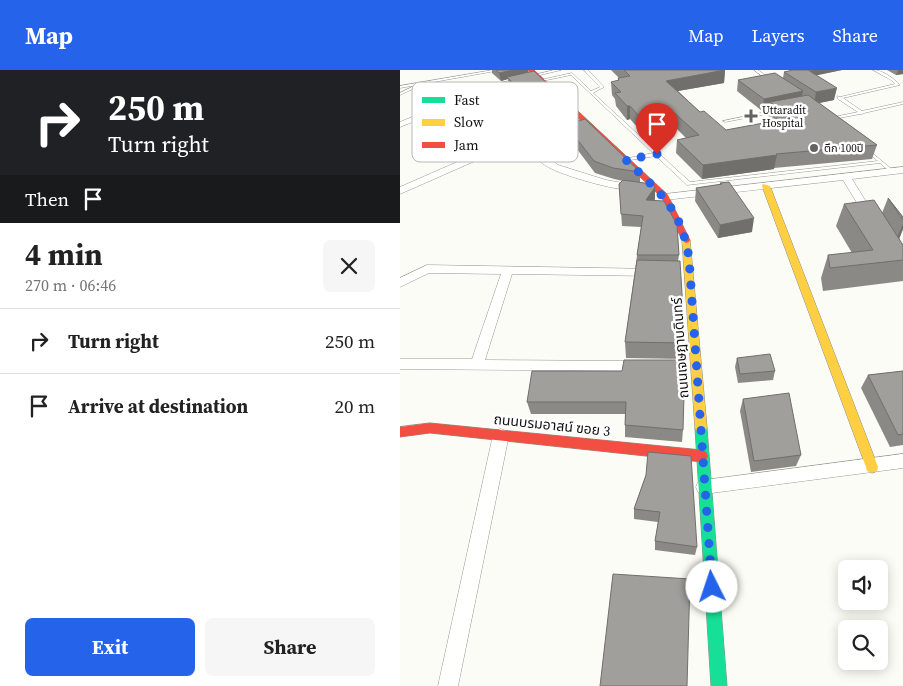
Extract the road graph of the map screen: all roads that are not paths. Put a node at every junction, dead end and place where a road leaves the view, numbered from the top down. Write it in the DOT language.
graph roads {
  1 [pos="499,70"];
  2 [pos="558,70"];
  3 [pos="586,70"];
  4 [pos="756,70"];
  5 [pos="875,70"];
  6 [pos="537,75"];
  7 [pos="562,76"];
  8 [pos="430,82"];
  9 [pos="511,82"];
  10 [pos="778,85"];
  11 [pos="412,89"];
  12 [pos="592,93"];
  13 [pos="400,94"];
  14 [pos="831,94"];
  15 [pos="839,98"];
  16 [pos="903,103"];
  17 [pos="780,110"];
  18 [pos="862,113"];
  19 [pos="578,114"];
  20 [pos="823,116"];
  21 [pos="830,119"];
  22 [pos="412,120"];
  23 [pos="725,122"];
  24 [pos="400,125"];
  25 [pos="837,125"];
  26 [pos="590,126"];
  27 [pos="578,130"];
  28 [pos="859,143"];
  29 [pos="657,154"];
  30 [pos="626,160"];
  31 [pos="465,162"];
  32 [pos="549,162"];
  33 [pos="881,162"];
  34 [pos="903,170"];
  35 [pos="892,171"];
  36 [pos="846,176"];
  37 [pos="700,183"];
  38 [pos="766,186"];
  39 [pos="400,191"];
  40 [pos="707,192"];
  41 [pos="662,194"];
  42 [pos="874,224"];
  43 [pos="508,270"];
  44 [pos="661,272"];
  45 [pos="400,283"];
  46 [pos="476,366"];
  47 [pos="656,366"];
  48 [pos="402,368"];
  49 [pos="400,432"];
  50 [pos="501,435"];
  51 [pos="702,456"];
  52 [pos="903,461"];
  53 [pos="872,467"];
  54 [pos="704,487"];
  55 [pos="448,686"];
  56 [pos="719,686"];
  1 -- 8 [label="lane"];
  2 -- 6 [label="lane"];
  2 -- 7 [label="lane"];
  3 -- 12 [label="lane"];
  4 -- 10 [label="lane"];
  5 -- 15 [label="lane"];
  6 -- 7 [label="lane"];
  6 -- 9 [label="street"];
  7 -- 12 [label="lane"];
  11 -- 13 [label="lane"];
  12 -- 29 [label="lane"];
  14 -- 15 [label="lane"];
  15 -- 18 [label="lane"];
  16 -- 18 [label="lane"];
  17 -- 23 [label="lane"];
  18 -- 21 [label="lane"];
  19 -- 26 [label="street, ถนนเจษฎาบดินทร์"];
  20 -- 21 [label="lane"];
  21 -- 25 [label="lane"];
  22 -- 24 [label="street"];
  26 -- 27 [label="street"];
  26 -- 30 [label="street, ถนนเจษฎาบดินทร์"];
  28 -- 33 [label="lane"];
  29 -- 30 [label="lane"];
  29 -- 37 [label="lane"];
  30 -- 41 [label="street, ถนนเจษฎาบดินทร์"];
  31 -- 39 [label="street"];
  32 -- 41 [label="street"];
  33 -- 35 [label="lane"];
  33 -- 37 [label="lane"];
  34 -- 35 [label="street"];
  35 -- 36 [label="street"];
  36 -- 38 [label="street"];
  36 -- 42 [label="street"];
  37 -- 40 [label="lane"];
  38 -- 40 [label="street"];
  38 -- 53 [label="street"];
  40 -- 41 [label="street"];
  41 -- 51 [label="street, ถนนเจษฎาบดินทร์"];
  43 -- 44 [label="street"];
  43 -- 45 [label="street"];
  43 -- 46 [label="street"];
  46 -- 47 [label="street"];
  46 -- 48 [label="street"];
  49 -- 50 [label="street, ถนนบรมอาสน์ ฃอย 3"];
  50 -- 51 [label="street, ถนนบรมอาสน์ ฃอย 3"];
  50 -- 55 [label="street"];
  51 -- 54 [label="street, ถนนเจษฎาบดินทร์"];
  52 -- 53 [label="street"];
  53 -- 54 [label="street"];
  54 -- 56 [label="street, ถนนเจษฎาบดินทร์"];
}
